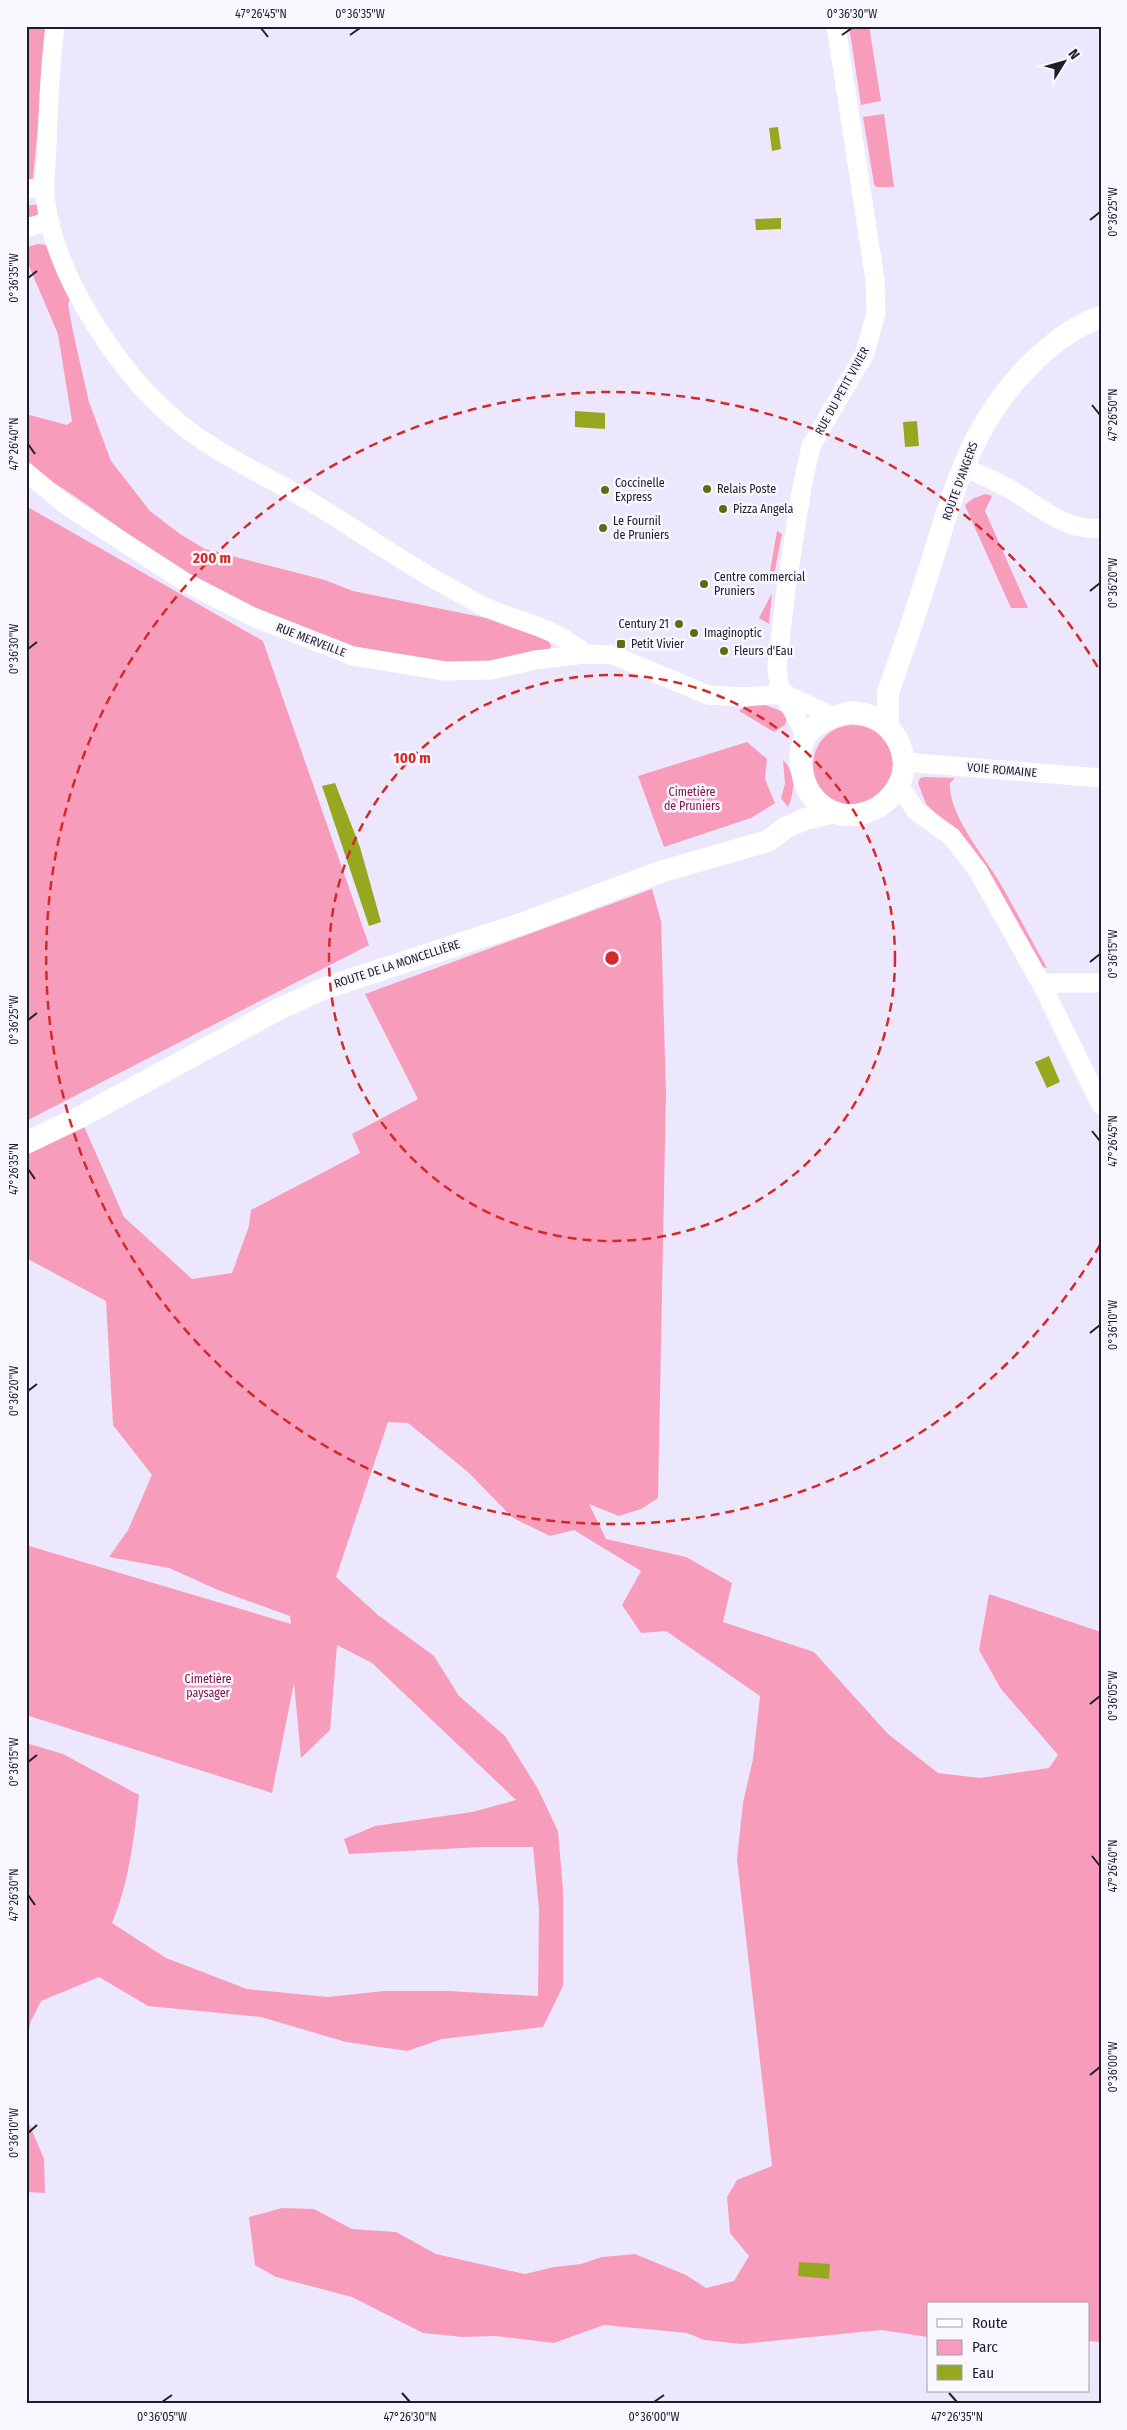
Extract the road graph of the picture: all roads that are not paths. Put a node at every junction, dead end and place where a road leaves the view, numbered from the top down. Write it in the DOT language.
graph roads {
  1 [pos="55,26"];
  2 [pos="836,26"];
  3 [pos="45,186"];
  4 [pos="26,189"];
  5 [pos="50,222"];
  6 [pos="26,228"];
  7 [pos="1101,316"];
  8 [pos="963,467"];
  9 [pos="26,472"];
  10 [pos="26,487"];
  11 [pos="66,505"];
  12 [pos="1101,528"];
  13 [pos="585,654"];
  14 [pos="888,692"];
  15 [pos="785,694"];
  16 [pos="860,714"];
  17 [pos="832,716"];
  18 [pos="888,727"];
  19 [pos="806,736"];
  20 [pos="904,762"];
  21 [pos="1101,778"];
  22 [pos="804,783"];
  23 [pos="899,785"];
  24 [pos="884,804"];
  25 [pos="916,811"];
  26 [pos="834,812"];
  27 [pos="785,828"];
  28 [pos="1041,983"];
  29 [pos="1101,983"];
  30 [pos="1101,1105"];
  31 [pos="26,1143"];
  1 -- 3 [label="street"];
  2 -- 15 [label="street, RUE DU PETIT VIVIER"];
  3 -- 4 [label="street"];
  3 -- 5 [label="street"];
  5 -- 6 [label="street"];
  5 -- 13 [label="street"];
  7 -- 8 [label="street, ROUTE D'ANGERS"];
  8 -- 12 [label="street"];
  8 -- 14 [label="street, ROUTE D'ANGERS"];
  9 -- 11 [label="street, RUE MERVEILLE"];
  10 -- 11 [label="street, RUE MERVEILLE"];
  11 -- 13 [label="street, RUE MERVEILLE"];
  13 -- 15 [label="street, RUE MERVEILLE"];
  14 -- 16 [label="street"];
  14 -- 18 [label="street, ROUTE D'ANGERS"];
  15 -- 17 [label="street"];
  15 -- 19 [label="street, RUE DU PETIT VIVIER"];
  16 -- 17 [label="street"];
  16 -- 18 [label="street"];
  17 -- 19 [label="street"];
  18 -- 20 [label="street"];
  19 -- 22 [label="street"];
  20 -- 21 [label="street, VOIE ROMAINE"];
  20 -- 23 [label="street"];
  22 -- 26 [label="street"];
  22 -- 27 [label="street, ROUTE DE LA MONCELLIÈRE"];
  23 -- 24 [label="street"];
  23 -- 25 [label="street"];
  24 -- 25 [label="street"];
  24 -- 26 [label="street"];
  25 -- 28 [label="street"];
  26 -- 27 [label="street, ROUTE DE LA MONCELLIÈRE"];
  27 -- 31 [label="street, ROUTE DE LA MONCELLIÈRE"];
  28 -- 29 [label="street"];
  28 -- 30 [label="street"];
}
